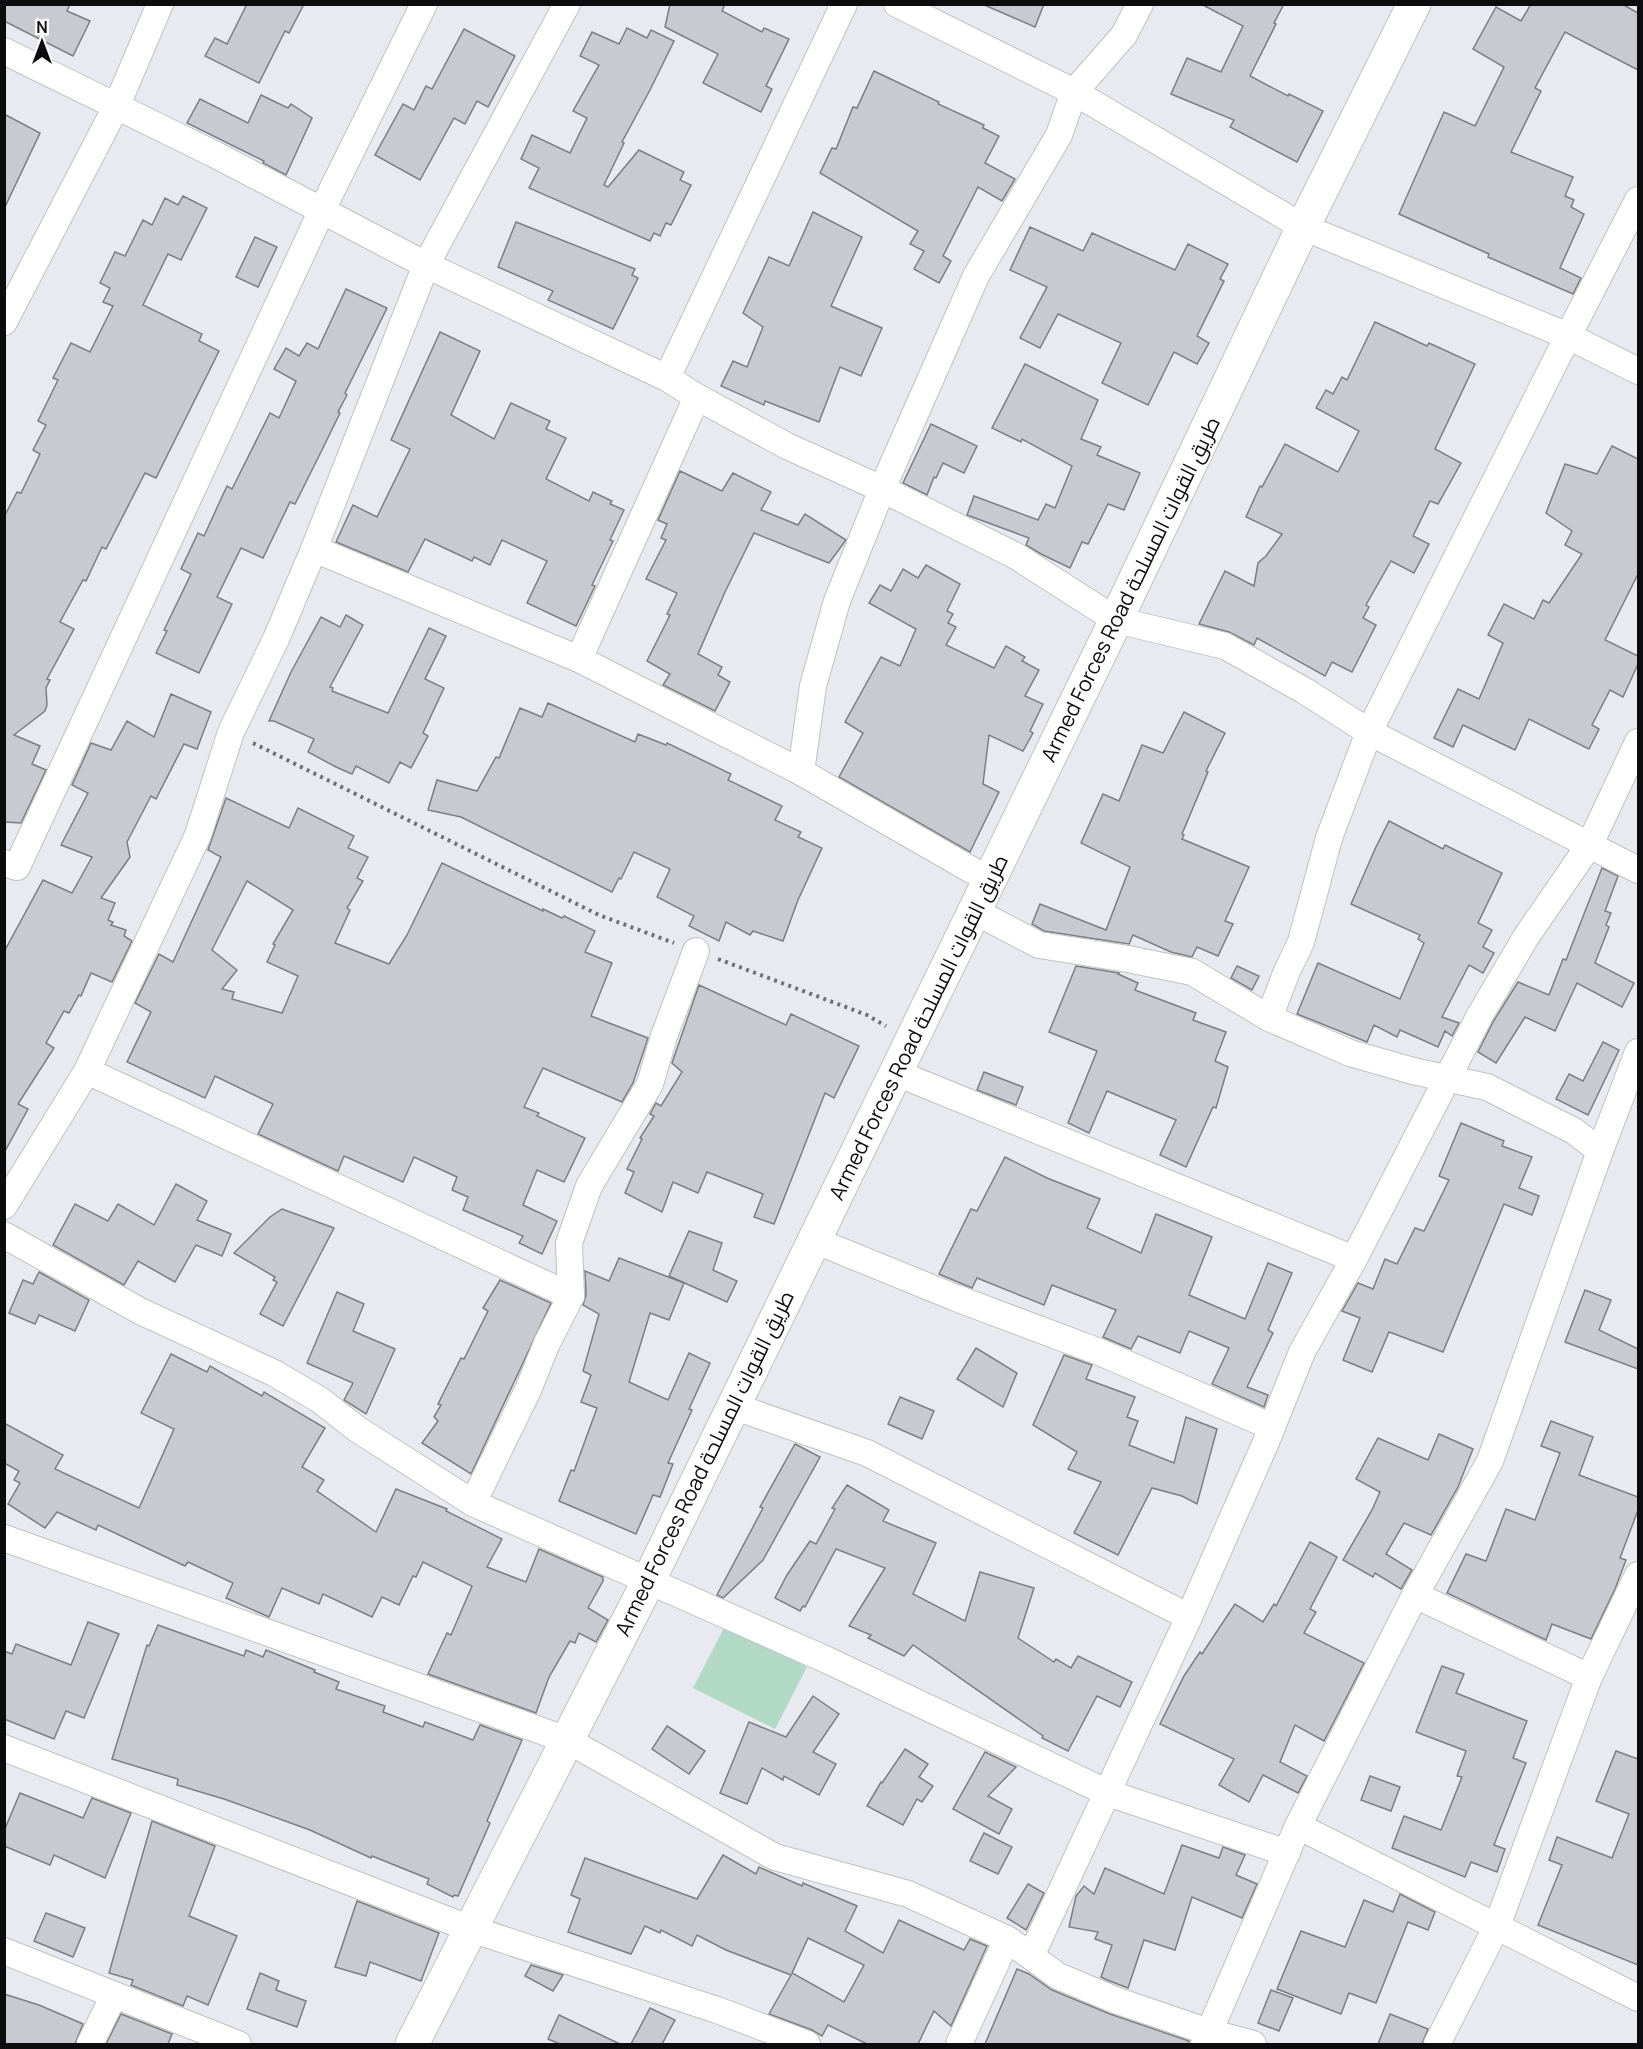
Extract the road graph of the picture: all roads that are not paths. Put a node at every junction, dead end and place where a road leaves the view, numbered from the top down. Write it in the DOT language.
graph roads {
  1 [pos="159,4"];
  2 [pos="424,4"];
  3 [pos="567,4"];
  4 [pos="844,4"];
  5 [pos="897,4"];
  6 [pos="1140,4"];
  7 [pos="1414,4"];
  8 [pos="4,51"];
  9 [pos="1074,92"];
  10 [pos="117,105"];
  11 [pos="1638,200"];
  12 [pos="322,210"];
  13 [pos="1303,227"];
  14 [pos="426,265"];
  15 [pos="4,322"];
  16 [pos="1568,336"];
  17 [pos="1638,371"];
  18 [pos="667,378"];
  19 [pos="697,397"];
  20 [pos="882,489"];
  21 [pos="314,549"];
  22 [pos="1116,620"];
  23 [pos="579,659"];
  24 [pos="1369,732"];
  25 [pos="1638,742"];
  26 [pos="801,772"];
  27 [pos="1590,844"];
  28 [pos="4,863"];
  29 [pos="1638,870"];
  30 [pos="989,880"];
  31 [pos="974,911"];
  32 [pos="696,951"];
  33 [pos="1269,1018"];
  34 [pos="1638,1052"];
  35 [pos="87,1071"];
  36 [pos="894,1072"];
  37 [pos="1447,1079"];
  38 [pos="1600,1151"];
  39 [pos="4,1206"];
  40 [pos="4,1235"];
  41 [pos="814,1240"];
  42 [pos="1354,1258"];
  43 [pos="571,1296"];
  44 [pos="733,1406"];
  45 [pos="1272,1427"];
  46 [pos="473,1503"];
  47 [pos="4,1538"];
  48 [pos="1638,1575"];
  49 [pos="649,1580"];
  50 [pos="1415,1595"];
  51 [pos="1189,1617"];
  52 [pos="1589,1677"];
  53 [pos="567,1740"];
  54 [pos="4,1748"];
  55 [pos="1108,1793"];
  56 [pos="1299,1826"];
  57 [pos="1287,1853"];
  58 [pos="1497,1926"];
  59 [pos="471,1929"];
  60 [pos="1007,1940"];
  61 [pos="4,1951"];
  62 [pos="1031,1956"];
  63 [pos="114,1995"];
  64 [pos="1638,1998"];
  65 [pos="1207,2038"];
  66 [pos="90,2044"];
  67 [pos="238,2044"];
  68 [pos="412,2044"];
  69 [pos="807,2044"];
  70 [pos="959,2044"];
  71 [pos="1253,2044"];
  72 [pos="1437,2044"];
  1 -- 10 [label="street"];
  2 -- 12 [label="street"];
  3 -- 14 [label="street"];
  4 -- 18 [label="street"];
  5 -- 9 [label="street"];
  6 -- 9 [label="street"];
  7 -- 13 [label="street, Armed Forces Road طريق القوات المسلحة"];
  8 -- 10 [label="street"];
  9 -- 13 [label="street"];
  9 -- 20 [label="street"];
  10 -- 12 [label="street"];
  10 -- 15 [label="street"];
  11 -- 16 [label="street"];
  12 -- 14 [label="street"];
  12 -- 28 [label="street"];
  13 -- 16 [label="street"];
  13 -- 22 [label="street, Armed Forces Road طريق القوات المسلحة"];
  14 -- 18 [label="street"];
  14 -- 21 [label="street"];
  16 -- 17 [label="street"];
  16 -- 24 [label="street"];
  18 -- 19 [label="street"];
  19 -- 20 [label="street"];
  19 -- 23 [label="street"];
  20 -- 22 [label="street"];
  20 -- 26 [label="street"];
  21 -- 23 [label="street"];
  21 -- 35 [label="street"];
  22 -- 24 [label="street"];
  22 -- 30 [label="street, Armed Forces Road طريق القوات المسلحة"];
  23 -- 26 [label="street"];
  24 -- 27 [label="street"];
  24 -- 33 [label="street"];
  25 -- 27 [label="street"];
  26 -- 30 [label="street"];
  27 -- 29 [label="street"];
  27 -- 37 [label="street"];
  30 -- 31 [label="street, Armed Forces Road طريق القوات المسلحة"];
  31 -- 33 [label="street"];
  31 -- 36 [label="street, Armed Forces Road طريق القوات المسلحة"];
  32 -- 43 [label="street"];
  33 -- 37 [label="street"];
  34 -- 38 [label="street"];
  35 -- 39 [label="street"];
  35 -- 43 [label="street"];
  36 -- 41 [label="street, Armed Forces Road طريق القوات المسلحة"];
  36 -- 42 [label="street"];
  37 -- 38 [label="street"];
  37 -- 42 [label="street"];
  38 -- 50 [label="street"];
  40 -- 46 [label="street"];
  41 -- 44 [label="street, Armed Forces Road طريق القوات المسلحة"];
  41 -- 45 [label="street"];
  42 -- 45 [label="street"];
  43 -- 46 [label="street"];
  44 -- 49 [label="street, Armed Forces Road طريق القوات المسلحة"];
  44 -- 51 [label="street"];
  45 -- 51 [label="street"];
  46 -- 49 [label="street"];
  47 -- 53 [label="street"];
  48 -- 52 [label="street"];
  49 -- 53 [label="street, Armed Forces Road طريق القوات المسلحة"];
  49 -- 55 [label="street"];
  50 -- 52 [label="street"];
  50 -- 56 [label="street"];
  51 -- 55 [label="street"];
  52 -- 58 [label="street"];
  53 -- 59 [label="street, Armed Forces Road طريق القوات المسلحة"];
  53 -- 60 [label="street"];
  54 -- 59 [label="street"];
  55 -- 57 [label="street"];
  55 -- 62 [label="street"];
  56 -- 57 [label="street"];
  56 -- 58 [label="street"];
  57 -- 65 [label="street"];
  58 -- 64 [label="street"];
  58 -- 72 [label="street"];
  59 -- 68 [label="street, Armed Forces Road طريق القوات المسلحة"];
  59 -- 69 [label="street"];
  60 -- 62 [label="street"];
  60 -- 70 [label="street"];
  61 -- 63 [label="street"];
  62 -- 65 [label="street"];
  63 -- 66 [label="street"];
  63 -- 67 [label="street"];
  65 -- 71 [label="street"];
}
